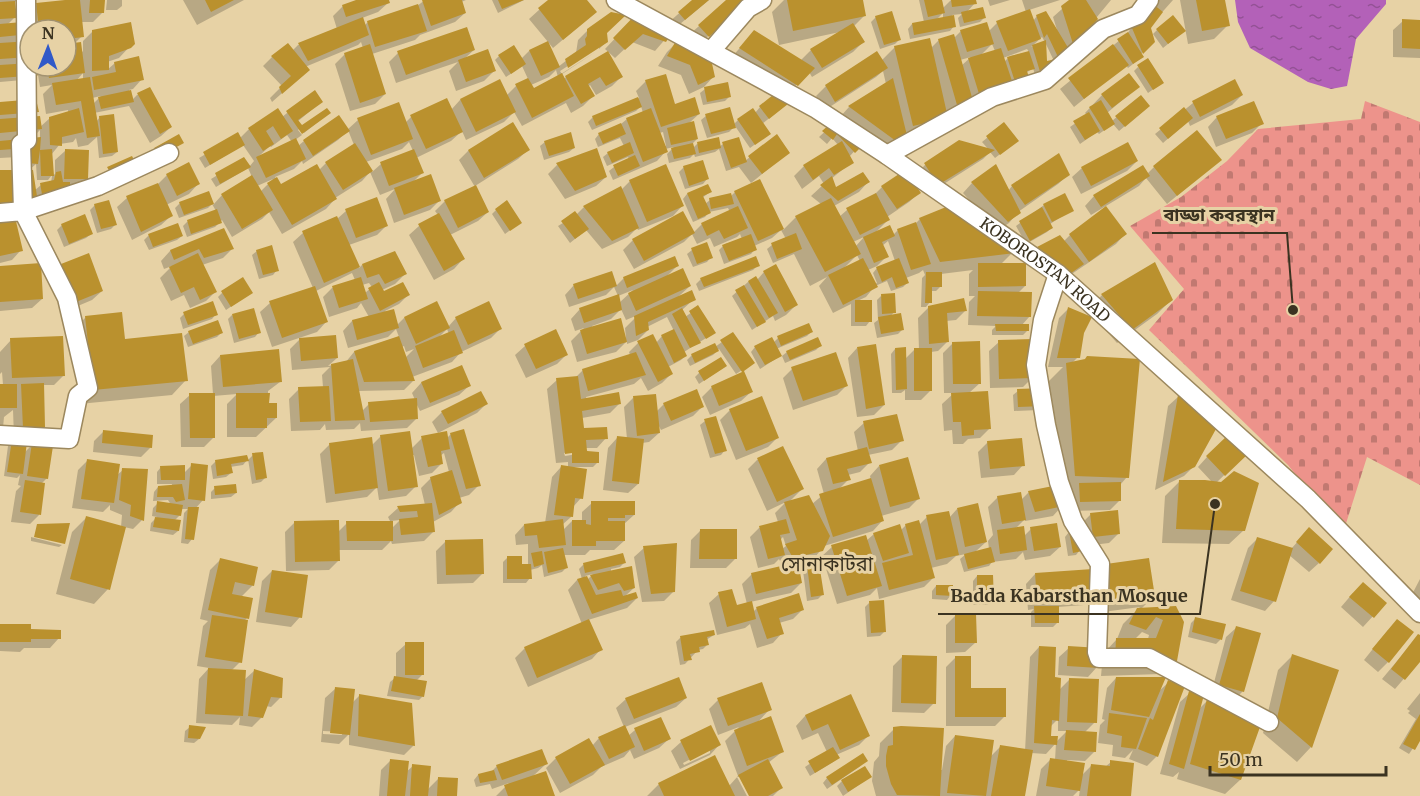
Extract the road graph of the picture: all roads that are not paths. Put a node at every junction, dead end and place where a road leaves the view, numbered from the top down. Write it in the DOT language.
graph roads {
  1 [pos="26,0"];
  2 [pos="616,0"];
  3 [pos="762,0"];
  4 [pos="1149,0"];
  5 [pos="711,51"];
  6 [pos="169,153"];
  7 [pos="886,155"];
  8 [pos="23,211"];
  9 [pos="0,213"];
  10 [pos="1058,274"];
  11 [pos="0,435"];
  12 [pos="1420,613"];
  13 [pos="1269,722"];
  1 -- 8 [label="street"];
  2 -- 5 [label="street, KOBOROSTAN ROAD"];
  3 -- 5 [label="street"];
  4 -- 7 [label="street"];
  5 -- 7 [label="street, KOBOROSTAN ROAD"];
  6 -- 8 [label="street"];
  7 -- 10 [label="street, KOBOROSTAN ROAD"];
  8 -- 9 [label="street"];
  8 -- 11 [label="street"];
  10 -- 12 [label="street, KOBOROSTAN ROAD"];
  10 -- 13 [label="street"];
}
